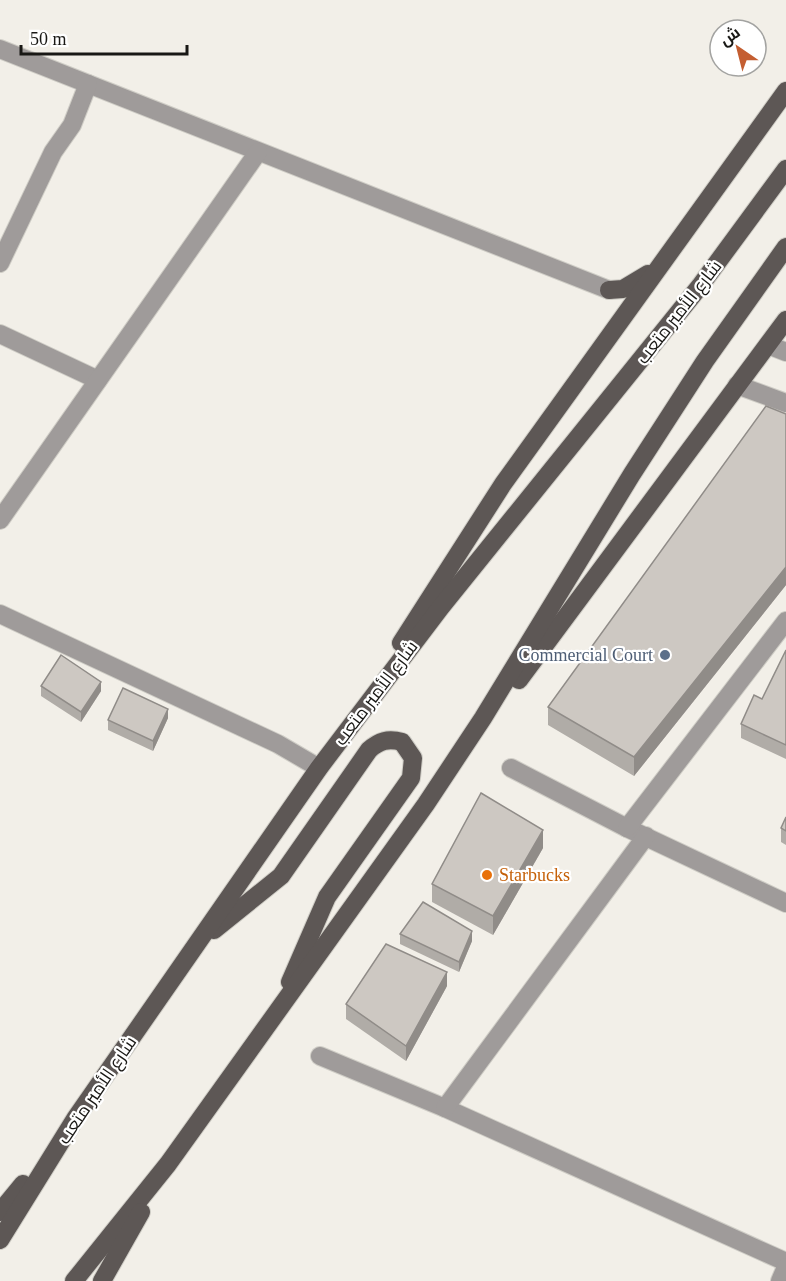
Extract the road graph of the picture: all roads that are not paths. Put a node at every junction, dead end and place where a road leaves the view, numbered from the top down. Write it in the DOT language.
graph roads {
  1 [pos="0,49"];
  2 [pos="88,84"];
  3 [pos="786,91"];
  4 [pos="258,152"];
  5 [pos="786,170"];
  6 [pos="786,247"];
  7 [pos="665,259"];
  8 [pos="0,263"];
  9 [pos="609,290"];
  10 [pos="786,320"];
  11 [pos="0,334"];
  12 [pos="768,345"];
  13 [pos="786,352"];
  14 [pos="98,380"];
  15 [pos="737,386"];
  16 [pos="786,403"];
  17 [pos="0,520"];
  18 [pos="0,614"];
  19 [pos="786,622"];
  20 [pos="324,762"];
  21 [pos="511,768"];
  22 [pos="426,804"];
  23 [pos="627,828"];
  24 [pos="646,836"];
  25 [pos="786,903"];
  26 [pos="197,945"];
  27 [pos="276,1014"];
  28 [pos="320,1056"];
  29 [pos="445,1108"];
  30 [pos="75,1119"];
  31 [pos="168,1164"];
  32 [pos="0,1212"];
  33 [pos="0,1240"];
  34 [pos="786,1264"];
  35 [pos="74,1281"];
  36 [pos="102,1281"];
  37 [pos="780,1281"];
  1 -- 2 [label="street"];
  2 -- 4 [label="street"];
  2 -- 8 [label="street"];
  3 -- 7 [label="main road"];
  4 -- 9 [label="street"];
  4 -- 14 [label="street"];
  5 -- 20 [label="main road, شارع الأمير متعب"];
  6 -- 22 [label="main road"];
  7 -- 9 [label="main road"];
  7 -- 20 [label="main road"];
  10 -- 12 [label="main road"];
  11 -- 14 [label="street"];
  12 -- 13 [label="street"];
  12 -- 15 [label="main road"];
  14 -- 17 [label="street"];
  15 -- 16 [label="street"];
  15 -- 22 [label="main road"];
  18 -- 20 [label="street"];
  19 -- 23 [label="street"];
  20 -- 26 [label="main road, شارع الأمير متعب"];
  21 -- 23 [label="street"];
  22 -- 27 [label="main road"];
  23 -- 24 [label="street"];
  24 -- 25 [label="street"];
  24 -- 29 [label="street"];
  26 -- 27 [label="main road"];
  26 -- 30 [label="main road, شارع الأمير متعب"];
  27 -- 31 [label="main road"];
  28 -- 29 [label="street"];
  29 -- 34 [label="street"];
  30 -- 32 [label="main road"];
  30 -- 33 [label="main road, شارع الأمير متعب"];
  31 -- 35 [label="main road"];
  31 -- 36 [label="main road"];
  34 -- 37 [label="street"];
}
